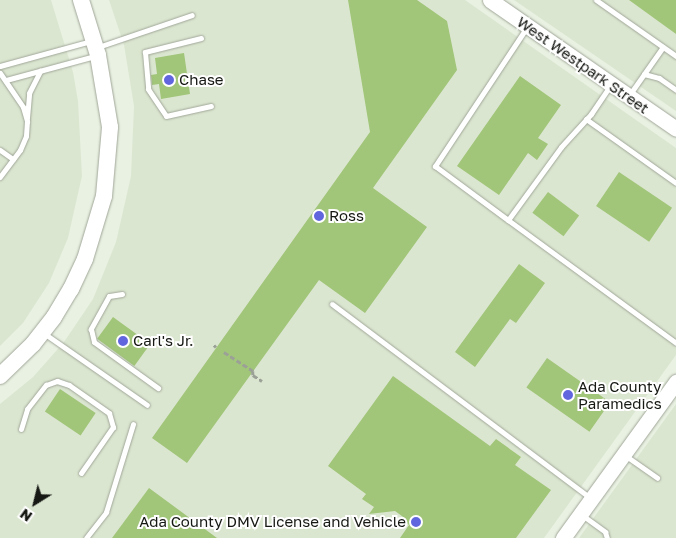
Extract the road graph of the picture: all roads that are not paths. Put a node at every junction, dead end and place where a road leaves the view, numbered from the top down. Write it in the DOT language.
graph roads {
  1 [pos="81,0"];
  2 [pos="490,0"];
  3 [pos="596,0"];
  4 [pos="192,15"];
  5 [pos="528,26"];
  6 [pos="201,38"];
  7 [pos="663,47"];
  8 [pos="96,48"];
  9 [pos="676,56"];
  10 [pos="0,66"];
  11 [pos="40,71"];
  12 [pos="0,73"];
  13 [pos="644,74"];
  14 [pos="6,80"];
  15 [pos="611,84"];
  16 [pos="676,90"];
  17 [pos="628,96"];
  18 [pos="212,106"];
  19 [pos="586,119"];
  20 [pos="27,121"];
  21 [pos="676,129"];
  22 [pos="0,150"];
  23 [pos="13,160"];
  24 [pos="0,177"];
  25 [pos="676,183"];
  26 [pos="508,220"];
  27 [pos="122,294"];
  28 [pos="332,304"];
  29 [pos="42,332"];
  30 [pos="676,343"];
  31 [pos="0,376"];
  32 [pos="676,382"];
  33 [pos="158,388"];
  34 [pos="147,405"];
  35 [pos="133,424"];
  36 [pos="20,429"];
  37 [pos="624,454"];
  38 [pos="81,473"];
  39 [pos="657,478"];
  40 [pos="591,499"];
  41 [pos="580,514"];
  42 [pos="86,538"];
  43 [pos="563,538"];
  44 [pos="607,538"];
  1 -- 8 [label="main road"];
  2 -- 5 [label="street, West Westpark Street"];
  3 -- 7 [label="lane"];
  4 -- 8 [label="lane"];
  5 -- 15 [label="street, West Westpark Street"];
  5 -- 26 [label="lane"];
  6 -- 18 [label="lane"];
  7 -- 9 [label="lane"];
  7 -- 13 [label="lane"];
  8 -- 10 [label="lane"];
  8 -- 11 [label="lane"];
  8 -- 29 [label="main road"];
  11 -- 14 [label="lane"];
  11 -- 20 [label="lane"];
  12 -- 14 [label="lane"];
  13 -- 16 [label="lane"];
  13 -- 17 [label="lane"];
  14 -- 20 [label="lane"];
  15 -- 17 [label="street, West Westpark Street"];
  15 -- 19 [label="lane"];
  17 -- 21 [label="street, West Westpark Street"];
  19 -- 25 [label="lane"];
  19 -- 26 [label="lane"];
  20 -- 23 [label="lane"];
  22 -- 23 [label="lane"];
  23 -- 24 [label="lane"];
  26 -- 30 [label="lane"];
  27 -- 33 [label="lane"];
  28 -- 40 [label="lane"];
  29 -- 31 [label="main road"];
  29 -- 34 [label="lane"];
  32 -- 37 [label="street"];
  35 -- 42 [label="lane"];
  36 -- 38 [label="lane"];
  37 -- 39 [label="lane"];
  37 -- 40 [label="street"];
  40 -- 41 [label="street"];
  41 -- 43 [label="street"];
  41 -- 44 [label="lane"];
}
